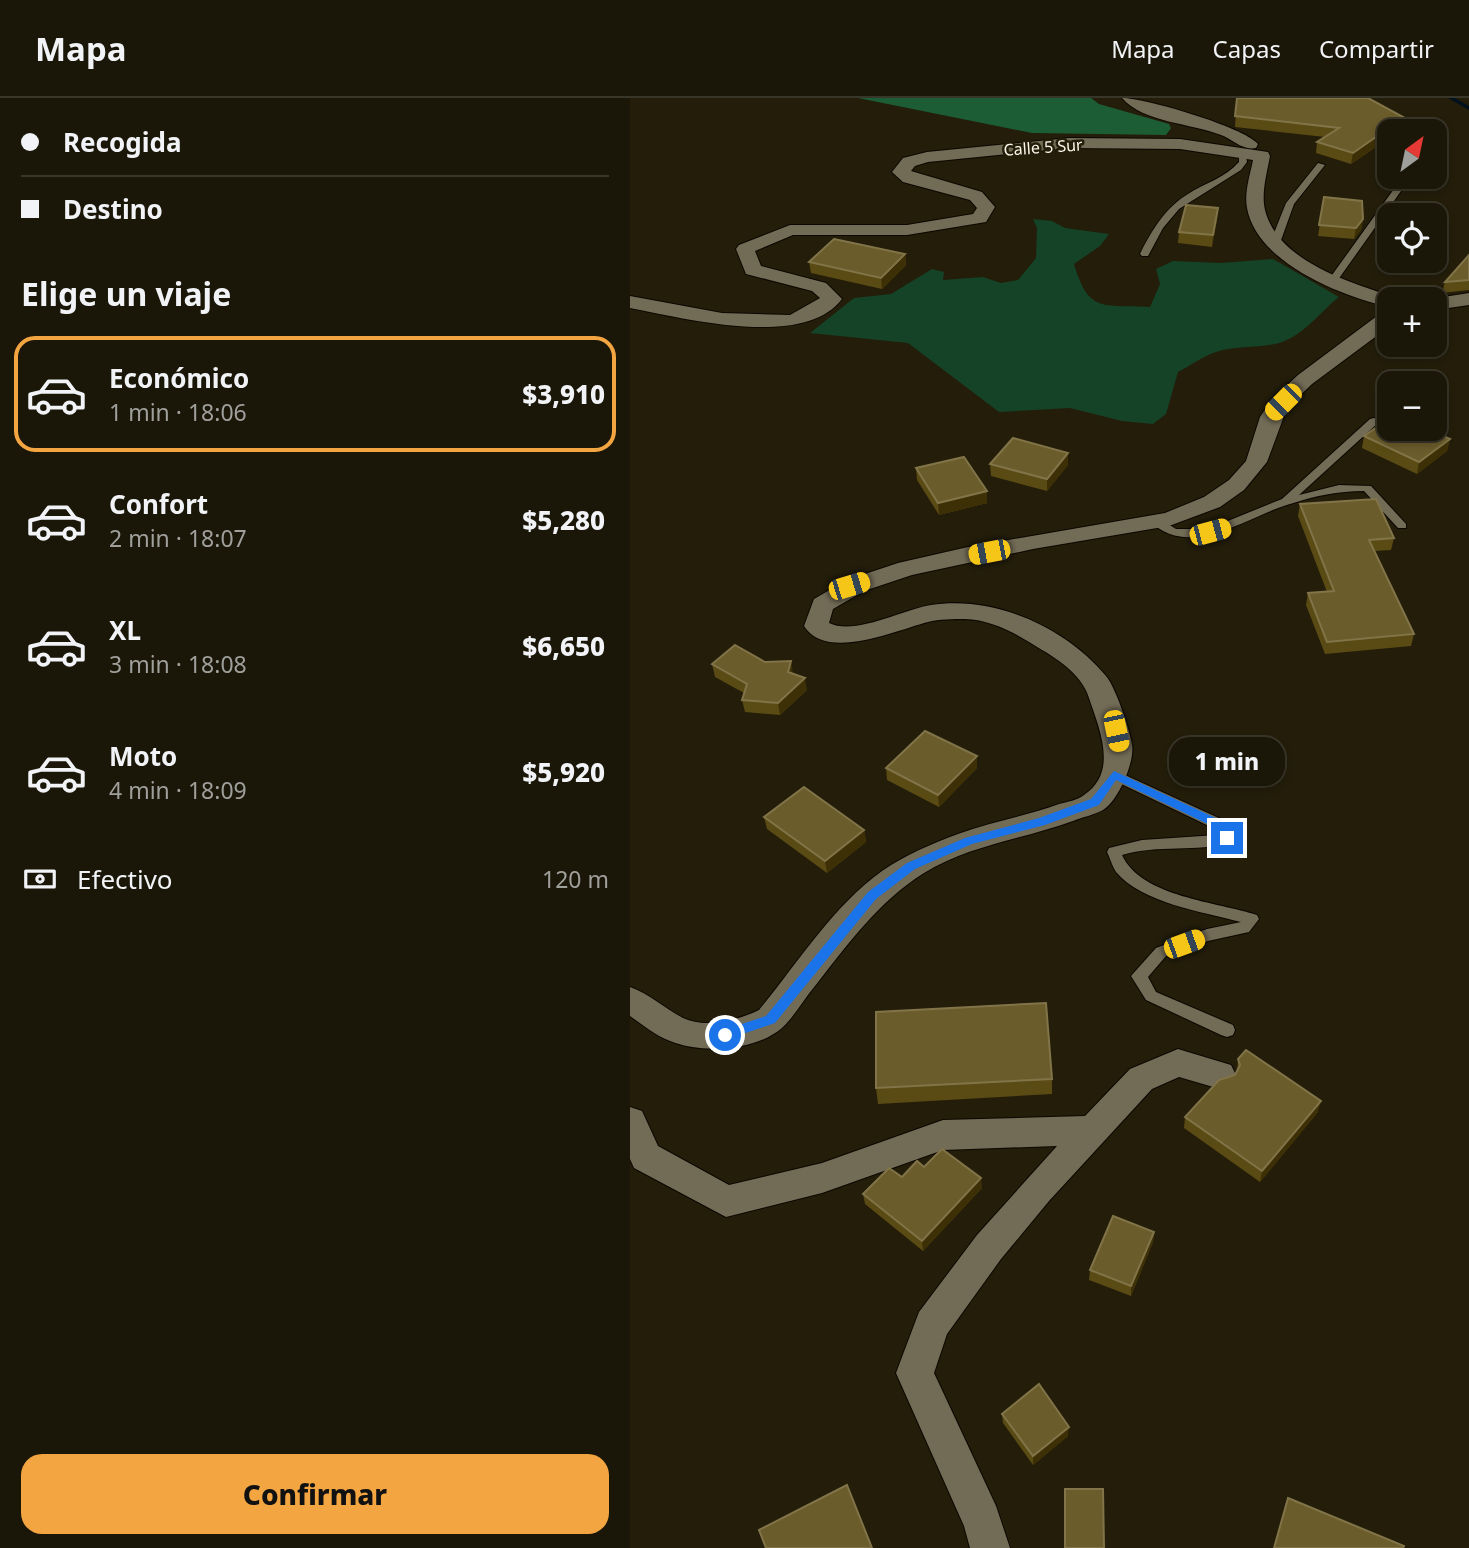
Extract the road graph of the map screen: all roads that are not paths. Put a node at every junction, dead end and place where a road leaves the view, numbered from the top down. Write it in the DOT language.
graph roads {
  1 [pos="1130,98"];
  2 [pos="1242,153"];
  3 [pos="1262,156"];
  4 [pos="1321,165"];
  5 [pos="1397,191"];
  6 [pos="1275,243"];
  7 [pos="1145,254"];
  8 [pos="1332,282"];
  9 [pos="1377,298"];
  10 [pos="1469,299"];
  11 [pos="630,302"];
  12 [pos="1447,302"];
  13 [pos="1377,329"];
  14 [pos="1374,421"];
  15 [pos="1284,502"];
  16 [pos="1156,521"];
  17 [pos="1402,526"];
  18 [pos="1114,775"];
  19 [pos="630,1000"];
  20 [pos="1227,1030"];
  21 [pos="1220,1075"];
  22 [pos="630,1121"];
  23 [pos="1095,1130"];
  24 [pos="990,1548"];
  1 -- 3 [label="street"];
  2 -- 3 [label="street, Calle 5 Sur"];
  2 -- 7 [label="lane"];
  2 -- 11 [label="street, Calle 5 Sur"];
  3 -- 6 [label="street"];
  4 -- 6 [label="lane"];
  5 -- 8 [label="lane"];
  6 -- 8 [label="street"];
  8 -- 9 [label="street"];
  10 -- 12 [label="street"];
  13 -- 16 [label="street"];
  14 -- 15 [label="lane"];
  15 -- 16 [label="lane"];
  15 -- 17 [label="lane"];
  16 -- 18 [label="street"];
  18 -- 19 [label="street"];
  18 -- 20 [label="lane"];
  21 -- 23 [label="street"];
  22 -- 23 [label="street"];
  23 -- 24 [label="street"];
}
